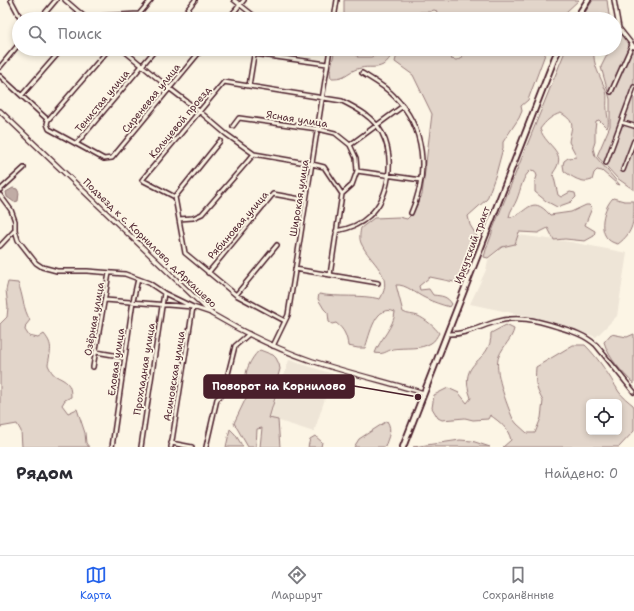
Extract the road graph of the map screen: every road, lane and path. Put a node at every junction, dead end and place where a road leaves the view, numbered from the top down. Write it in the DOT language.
graph roads {
  1 [pos="11,0"];
  2 [pos="56,0"];
  3 [pos="65,0"];
  4 [pos="150,0"];
  5 [pos="195,0"];
  6 [pos="234,0"];
  7 [pos="244,0"];
  8 [pos="337,0"];
  9 [pos="588,0"];
  10 [pos="614,0"];
  11 [pos="240,5"];
  12 [pos="17,12"];
  13 [pos="46,12"];
  14 [pos="79,12"];
  15 [pos="141,12"];
  16 [pos="186,12"];
  17 [pos="234,12"];
  18 [pos="249,12"];
  19 [pos="335,12"];
  20 [pos="580,12"];
  21 [pos="616,12"];
  22 [pos="622,32"];
  23 [pos="633,46"];
  24 [pos="12,52"];
  25 [pos="56,56"];
  26 [pos="103,56"];
  27 [pos="131,56"];
  28 [pos="150,56"];
  29 [pos="196,56"];
  30 [pos="254,56"];
  31 [pos="269,56"];
  32 [pos="329,56"];
  33 [pos="556,56"];
  34 [pos="327,64"];
  35 [pos="142,65"];
  36 [pos="0,67"];
  37 [pos="362,73"];
  38 [pos="0,76"];
  39 [pos="249,86"];
  40 [pos="634,87"];
  41 [pos="169,88"];
  42 [pos="611,92"];
  43 [pos="22,95"];
  44 [pos="322,97"];
  45 [pos="403,106"];
  46 [pos="0,111"];
  47 [pos="199,111"];
  48 [pos="48,120"];
  49 [pos="621,122"];
  50 [pos="232,126"];
  51 [pos="376,126"];
  52 [pos="634,126"];
  53 [pos="318,129"];
  54 [pos="220,141"];
  55 [pos="634,142"];
  56 [pos="76,144"];
  57 [pos="350,144"];
  58 [pos="254,154"];
  59 [pos="606,163"];
  60 [pos="312,164"];
  61 [pos="24,168"];
  62 [pos="623,170"];
  63 [pos="357,172"];
  64 [pos="388,176"];
  65 [pos="421,180"];
  66 [pos="0,190"];
  67 [pos="342,194"];
  68 [pos="0,195"];
  69 [pos="174,197"];
  70 [pos="306,200"];
  71 [pos="411,212"];
  72 [pos="179,219"];
  73 [pos="15,230"];
  74 [pos="336,231"];
  75 [pos="277,245"];
  76 [pos="0,246"];
  77 [pos="295,269"];
  78 [pos="109,273"];
  79 [pos="208,273"];
  80 [pos="330,275"];
  81 [pos="138,279"];
  82 [pos="378,283"];
  83 [pos="164,293"];
  84 [pos="236,295"];
  85 [pos="105,300"];
  86 [pos="133,301"];
  87 [pos="162,304"];
  88 [pos="193,307"];
  89 [pos="212,314"];
  90 [pos="285,321"];
  91 [pos="249,334"];
  92 [pos="447,334"];
  93 [pos="273,346"];
  94 [pos="96,352"];
  95 [pos="125,357"];
  96 [pos="94,367"];
  97 [pos="634,392"];
  98 [pos="424,393"];
  99 [pos="171,443"];
  100 [pos="112,447"];
  101 [pos="141,447"];
  102 [pos="171,447"];
  103 [pos="192,447"];
  104 [pos="206,447"];
  105 [pos="403,447"];
  1 -- 12 [label="street"];
  2 -- 13 [label="street"];
  3 -- 14 [label="street"];
  4 -- 15 [label="street"];
  5 -- 16 [label="street"];
  6 -- 11 [label="street"];
  7 -- 11 [label="street"];
  8 -- 19 [label="street"];
  9 -- 20 [label="main road"];
  10 -- 21 [label="street"];
  11 -- 17 [label="street"];
  11 -- 18 [label="street"];
  22 -- 23 [label="street"];
  23 -- 42 [label="street"];
  24 -- 36 [label="street"];
  25 -- 43 [label="street"];
  26 -- 48 [label="street"];
  27 -- 35 [label="street"];
  28 -- 35 [label="street, Тенистая улица"];
  29 -- 41 [label="street, Сиреневая улица"];
  30 -- 39 [label="street"];
  31 -- 34 [label="street"];
  32 -- 34 [label="street, Широкая улица"];
  33 -- 92 [label="main road, Иркутский тракт"];
  34 -- 44 [label="street, Широкая улица"];
  35 -- 41 [label="street"];
  35 -- 56 [label="street, Тенистая улица"];
  37 -- 45 [label="street"];
  38 -- 43 [label="street"];
  39 -- 44 [label="street, Кольцевой проезд"];
  39 -- 47 [label="street, Кольцевой проезд"];
  40 -- 49 [label="street"];
  41 -- 47 [label="street"];
  41 -- 56 [label="street, Сиреневая улица"];
  43 -- 48 [label="street"];
  44 -- 51 [label="street, Кольцевой проезд"];
  44 -- 53 [label="street, Широкая улица"];
  45 -- 51 [label="street"];
  45 -- 65 [label="street"];
  46 -- 89 [label="street, Подъезд к с. Корнилово, д.Аркашево"];
  47 -- 58 [label="street"];
  47 -- 69 [label="street, Кольцевой проезд"];
  48 -- 56 [label="street"];
  49 -- 52 [label="street"];
  49 -- 59 [label="street"];
  50 -- 53 [label="street, Ясная улица"];
  51 -- 57 [label="street"];
  51 -- 64 [label="street, Кольцевой проезд"];
  53 -- 57 [label="street, Ясная улица"];
  53 -- 60 [label="street, Широкая улица"];
  54 -- 69 [label="street"];
  55 -- 62 [label="street"];
  57 -- 63 [label="street"];
  58 -- 60 [label="street"];
  58 -- 72 [label="street"];
  60 -- 67 [label="street"];
  60 -- 70 [label="street, Широкая улица"];
  61 -- 66 [label="street"];
  63 -- 64 [label="street"];
  63 -- 67 [label="street"];
  64 -- 65 [label="street"];
  64 -- 74 [label="street, Кольцевой проезд"];
  65 -- 71 [label="street"];
  67 -- 74 [label="street"];
  68 -- 73 [label="street"];
  69 -- 72 [label="street"];
  70 -- 77 [label="street, Широкая улица"];
  70 -- 79 [label="street, Рябиновая улица"];
  72 -- 79 [label="street"];
  73 -- 76 [label="street"];
  73 -- 78 [label="street"];
  74 -- 80 [label="street"];
  75 -- 84 [label="street"];
  77 -- 80 [label="street"];
  77 -- 90 [label="street, Широкая улица"];
  78 -- 81 [label="street"];
  78 -- 85 [label="street, Озёрная улица"];
  79 -- 84 [label="street"];
  80 -- 82 [label="street"];
  81 -- 83 [label="street"];
  81 -- 86 [label="street, Еловая улица"];
  83 -- 87 [label="street, Прохладная улица"];
  83 -- 88 [label="street"];
  84 -- 90 [label="street"];
  85 -- 86 [label="street"];
  85 -- 94 [label="street, Озёрная улица"];
  86 -- 87 [label="street"];
  86 -- 95 [label="street, Еловая улица"];
  87 -- 88 [label="street"];
  87 -- 101 [label="street, Прохладная улица"];
  88 -- 89 [label="street"];
  88 -- 99 [label="street, Асиновская улица"];
  89 -- 91 [label="street, Подъезд к с. Корнилово, д.Аркашево"];
  90 -- 93 [label="street, Широкая улица"];
  91 -- 93 [label="street, Подъезд к с. Корнилово, д.Аркашево"];
  91 -- 104 [label="street"];
  92 -- 97 [label="street"];
  92 -- 98 [label="main road, Иркутский тракт"];
  93 -- 98 [label="street, Подъезд к с. Корнилово, д.Аркашево"];
  94 -- 95 [label="street"];
  94 -- 96 [label="street, Озёрная улица"];
  95 -- 100 [label="street, Еловая улица"];
  98 -- 105 [label="main road, Иркутский тракт"];
  99 -- 102 [label="street, Асиновская улица"];
  99 -- 103 [label="street"];
}
